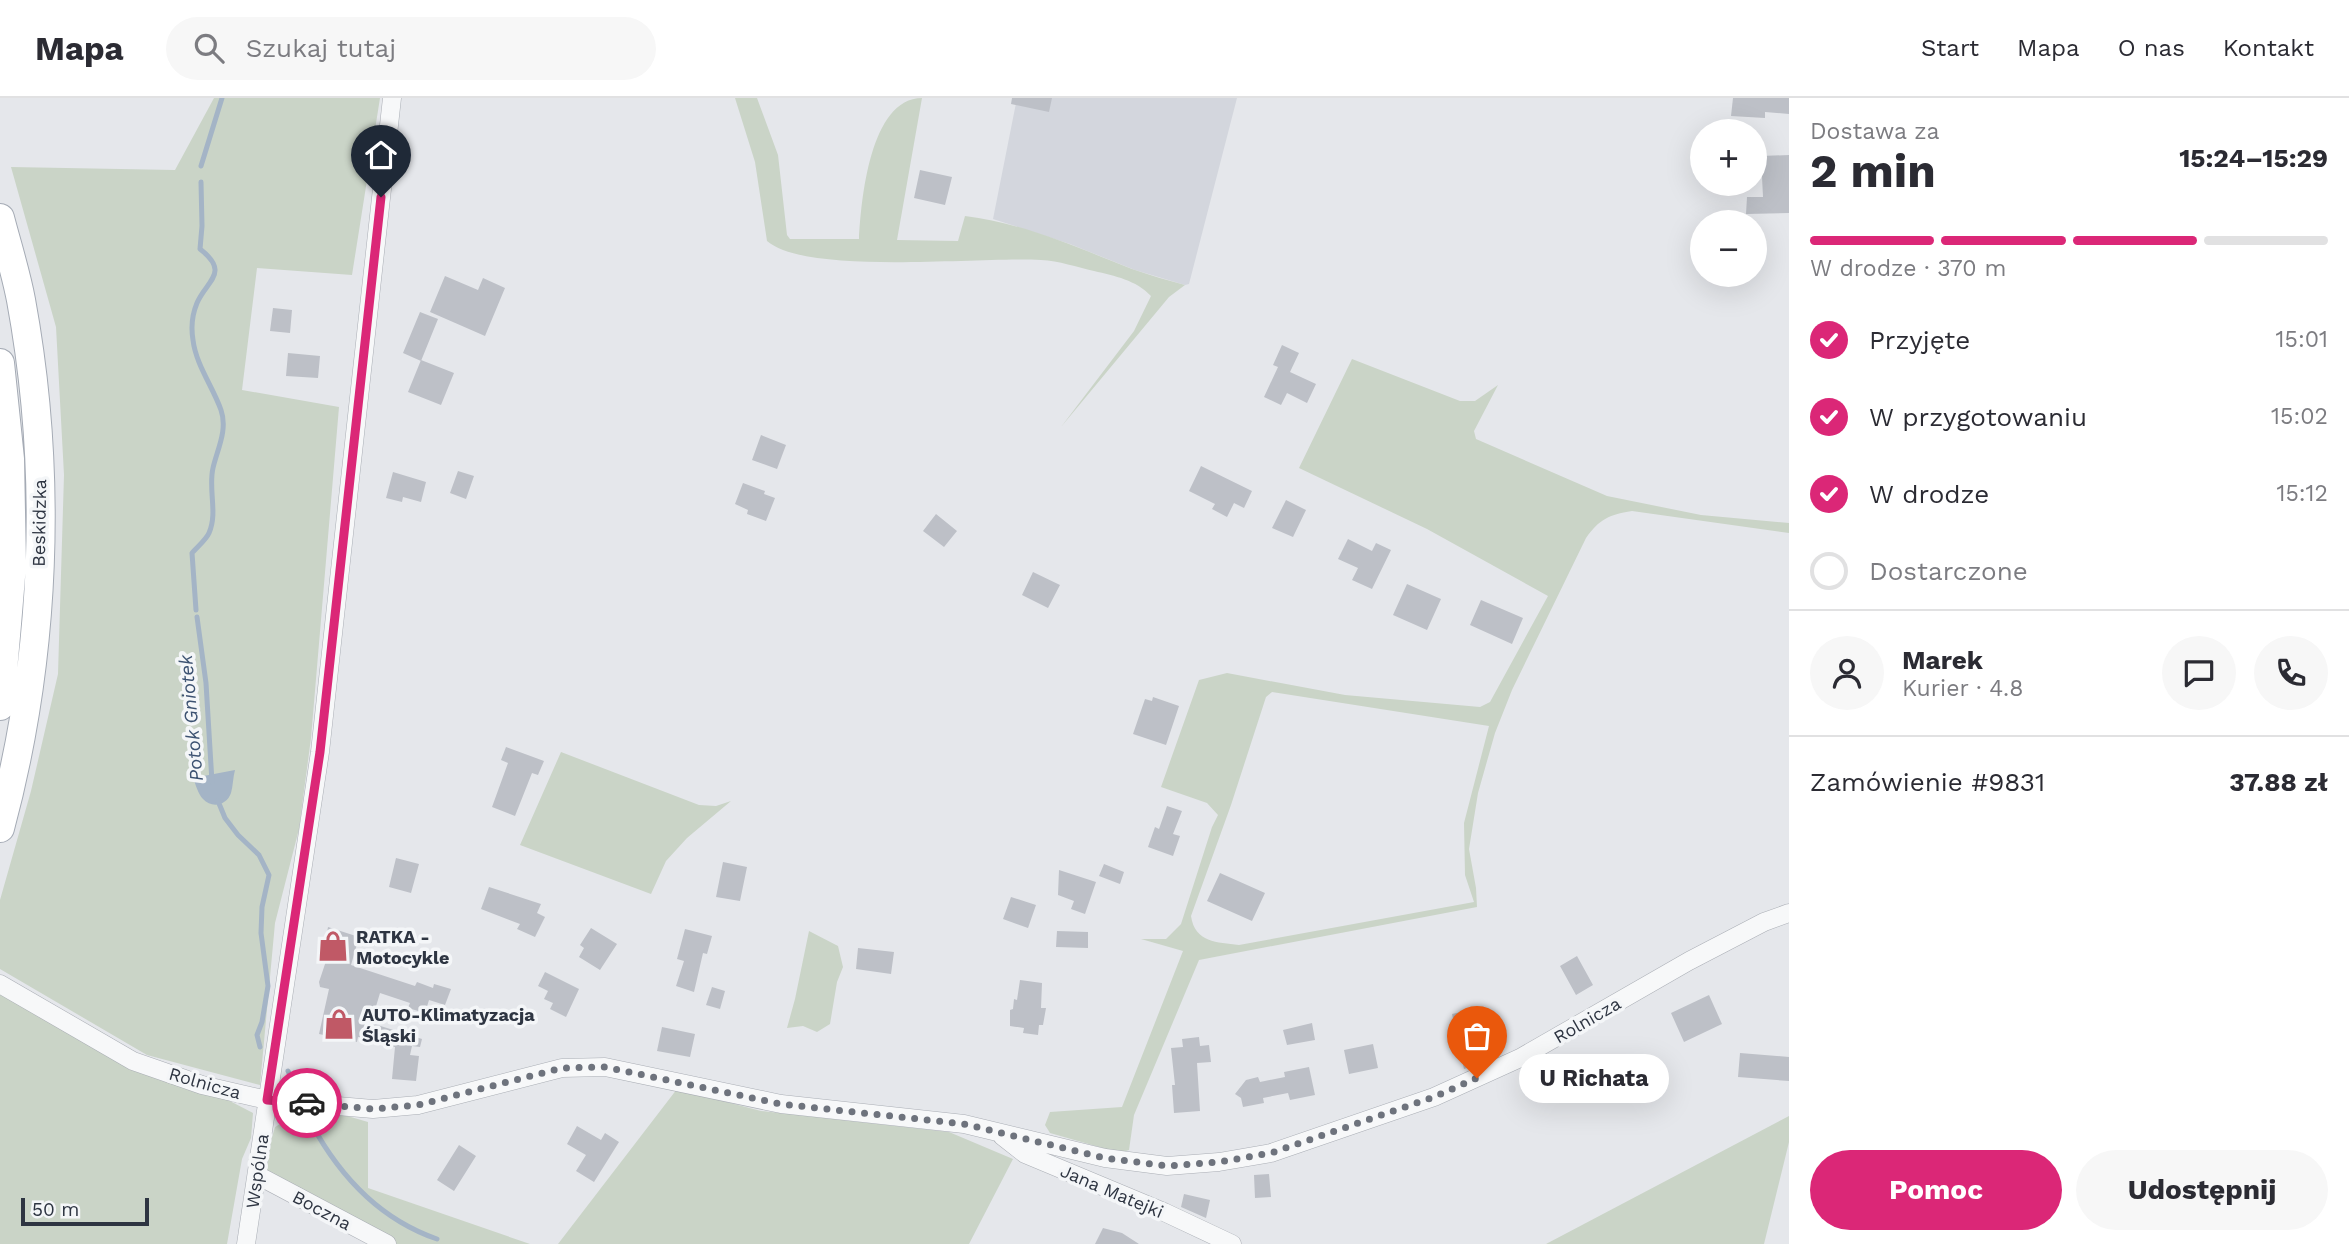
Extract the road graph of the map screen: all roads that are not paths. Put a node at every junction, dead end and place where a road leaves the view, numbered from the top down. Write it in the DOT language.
graph roads {
  1 [pos="392,98"];
  2 [pos="0,218"];
  3 [pos="0,363"];
  4 [pos="0,706"];
  5 [pos="0,828"];
  6 [pos="1789,912"];
  7 [pos="0,984"];
  8 [pos="267,1100"];
  9 [pos="997,1131"];
  10 [pos="257,1175"];
  11 [pos="246,1244"];
  12 [pos="387,1244"];
  13 [pos="1232,1244"];
  1 -- 8 [label="street, Wspólna"];
  2 -- 5 [label="main road, Beskidzka"];
  3 -- 4 [label="main road, Beskidzka"];
  6 -- 9 [label="street, Rolnicza"];
  7 -- 8 [label="street, Rolnicza"];
  8 -- 9 [label="street, Rolnicza"];
  8 -- 10 [label="street, Wspólna"];
  9 -- 13 [label="street, Jana Matejki"];
  10 -- 11 [label="street, Wspólna"];
  10 -- 12 [label="street, Boczna"];
}
